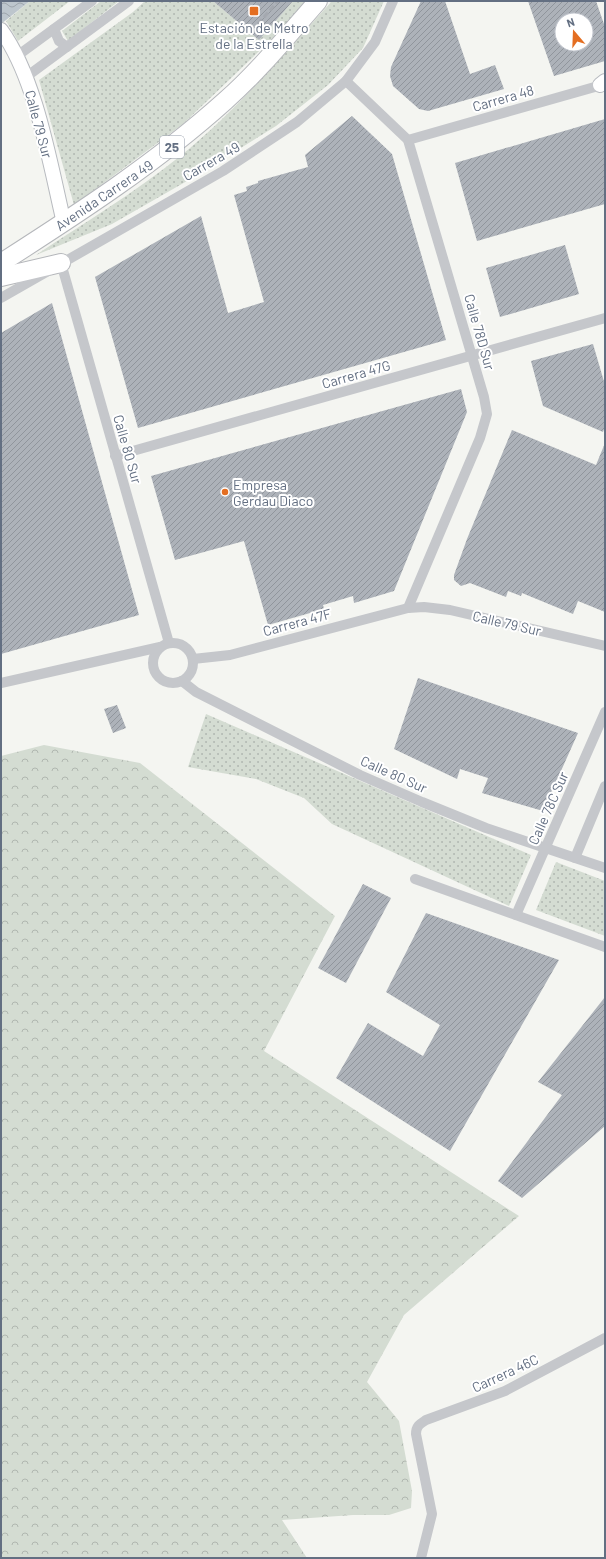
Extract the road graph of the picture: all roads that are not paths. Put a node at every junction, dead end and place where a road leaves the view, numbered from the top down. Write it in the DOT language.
graph roads {
  1 [pos="92,1"];
  2 [pos="129,1"];
  3 [pos="318,1"];
  4 [pos="393,1"];
  5 [pos="54,29"];
  6 [pos="2,32"];
  7 [pos="67,47"];
  8 [pos="17,56"];
  9 [pos="26,77"];
  10 [pos="346,81"];
  11 [pos="604,83"];
  12 [pos="408,140"];
  13 [pos="64,223"];
  14 [pos="1,263"];
  15 [pos="61,263"];
  16 [pos="1,277"];
  17 [pos="1,298"];
  18 [pos="605,318"];
  19 [pos="472,355"];
  20 [pos="115,456"];
  21 [pos="408,608"];
  22 [pos="605,640"];
  23 [pos="591,643"];
  24 [pos="164,645"];
  25 [pos="605,646"];
  26 [pos="193,660"];
  27 [pos="182,681"];
  28 [pos="1,683"];
  29 [pos="605,712"];
  30 [pos="605,786"];
  31 [pos="546,848"];
  32 [pos="575,858"];
  33 [pos="605,868"];
  34 [pos="415,879"];
  35 [pos="516,915"];
  36 [pos="605,948"];
  37 [pos="605,1338"];
  38 [pos="421,1558"];
  1 -- 5 [label="street"];
  2 -- 7 [label="street"];
  3 -- 13 [label="highway, Avenida Carrera 49 / 25"];
  4 -- 10 [label="street, Carrera 49"];
  5 -- 7 [label="street"];
  5 -- 8 [label="street"];
  6 -- 8 [label="street, Calle 79 Sur"];
  7 -- 9 [label="street"];
  8 -- 9 [label="street, Calle 79 Sur"];
  9 -- 13 [label="street, Calle 79 Sur"];
  10 -- 12 [label="street, Calle 78D Sur"];
  10 -- 15 [label="street, Carrera 49"];
  11 -- 12 [label="street, Carrera 48"];
  12 -- 19 [label="street, Calle 78D Sur"];
  13 -- 14 [label="highway, Avenida Carrera 49 / 25"];
  15 -- 16 [label="highway"];
  15 -- 17 [label="street, Carrera 49"];
  15 -- 20 [label="street, Calle 80 Sur"];
  18 -- 19 [label="street, Carrera 47G"];
  19 -- 20 [label="street, Carrera 47G"];
  19 -- 21 [label="street, Calle 78D Sur"];
  20 -- 24 [label="street, Calle 80 Sur"];
  21 -- 23 [label="street, Calle 79 Sur"];
  21 -- 26 [label="street, Carrera 47F"];
  22 -- 23 [label="street"];
  23 -- 25 [label="street, Calle 79 Sur"];
  24 -- 26 [label="street"];
  24 -- 27 [label="street"];
  24 -- 28 [label="street"];
  26 -- 27 [label="street"];
  27 -- 31 [label="street, Calle 80 Sur"];
  29 -- 31 [label="street, Calle 78C Sur"];
  30 -- 32 [label="street"];
  31 -- 32 [label="street, Calle 80 Sur"];
  31 -- 35 [label="street, Calle 78C Sur"];
  32 -- 33 [label="street, Calle 80 Sur"];
  34 -- 35 [label="street"];
  35 -- 36 [label="street"];
  37 -- 38 [label="street, Carrera 46C"];
}
